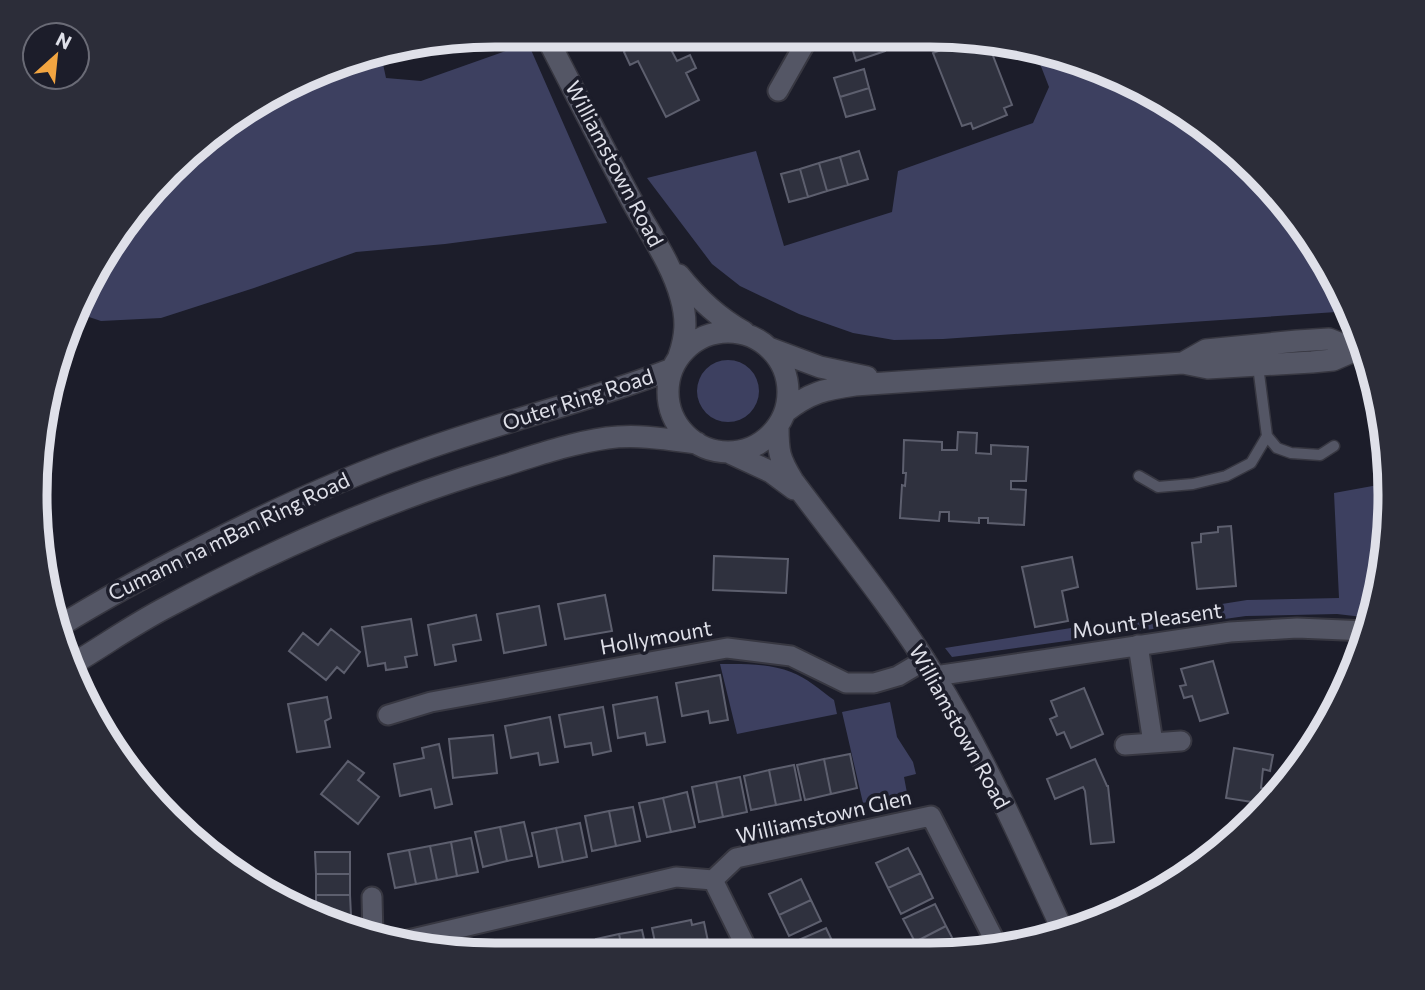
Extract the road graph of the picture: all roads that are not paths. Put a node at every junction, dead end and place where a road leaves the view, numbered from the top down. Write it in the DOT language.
graph roads {
  1 [pos="552,47"];
  2 [pos="803,47"];
  3 [pos="778,91"];
  4 [pos="663,254"];
  5 [pos="762,343"];
  6 [pos="1353,347"];
  7 [pos="1354,352"];
  8 [pos="676,363"];
  9 [pos="1183,363"];
  10 [pos="1258,365"];
  11 [pos="900,381"];
  12 [pos="781,419"];
  13 [pos="485,430"];
  14 [pos="1267,436"];
  15 [pos="697,443"];
  16 [pos="1334,446"];
  17 [pos="727,452"];
  18 [pos="1139,476"];
  19 [pos="809,502"];
  20 [pos="66,622"];
  21 [pos="1356,630"];
  22 [pos="1138,645"];
  23 [pos="79,660"];
  24 [pos="930,668"];
  25 [pos="388,715"];
  26 [pos="1181,741"];
  27 [pos="1153,743"];
  28 [pos="1125,745"];
  29 [pos="713,880"];
  30 [pos="372,897"];
  31 [pos="1059,923"];
  32 [pos="373,925"];
  33 [pos="422,936"];
  34 [pos="993,938"];
  35 [pos="744,943"];
  1 -- 4 [label="main road, Williamstown Road"];
  2 -- 3 [label="street"];
  4 -- 5 [label="main road"];
  4 -- 8 [label="main road"];
  5 -- 8 [label="main road"];
  5 -- 11 [label="main road"];
  5 -- 12 [label="main road"];
  6 -- 9 [label="main road"];
  7 -- 10 [label="main road"];
  8 -- 13 [label="main road, Outer Ring Road"];
  8 -- 15 [label="main road"];
  9 -- 10 [label="main road"];
  9 -- 11 [label="main road"];
  10 -- 14 [label="lane"];
  11 -- 12 [label="main road"];
  12 -- 17 [label="main road"];
  12 -- 19 [label="main road, Williamstown Road"];
  13 -- 20 [label="main road, Cumann na mBan Ring Road"];
  14 -- 16 [label="lane"];
  14 -- 18 [label="lane"];
  15 -- 17 [label="main road"];
  15 -- 23 [label="main road, Cumann na mBan Ring Road"];
  17 -- 19 [label="main road, Williamstown Road"];
  19 -- 24 [label="main road, Williamstown Road"];
  21 -- 22 [label="street, Mount Pleasent"];
  22 -- 24 [label="street, Mount Pleasent"];
  22 -- 27 [label="street"];
  24 -- 25 [label="street, Hollymount"];
  24 -- 31 [label="main road, Williamstown Road"];
  26 -- 27 [label="street"];
  27 -- 28 [label="street"];
  29 -- 33 [label="street"];
  29 -- 34 [label="street, Williamstown Glen"];
  29 -- 35 [label="street"];
  30 -- 32 [label="street"];
}
